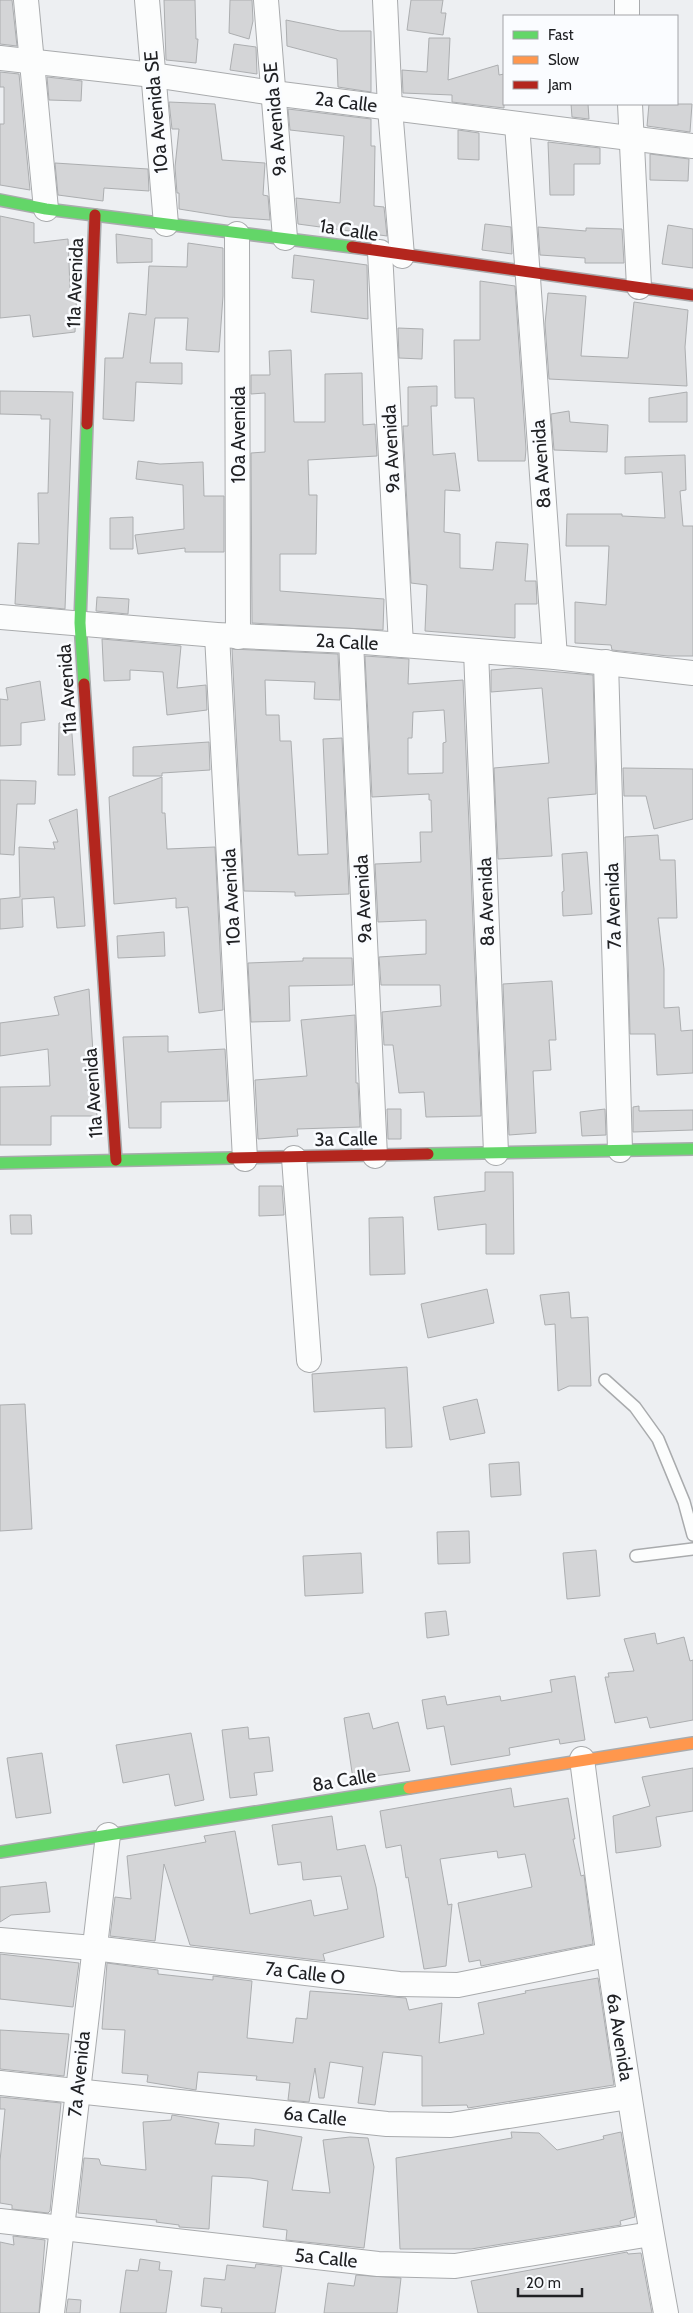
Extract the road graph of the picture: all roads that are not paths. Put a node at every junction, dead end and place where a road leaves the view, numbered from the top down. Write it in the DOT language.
graph roads {
  1 [pos="26,0"];
  2 [pos="147,0"];
  3 [pos="266,0"];
  4 [pos="385,0"];
  5 [pos="627,0"];
  6 [pos="627,15"];
  7 [pos="0,58"];
  8 [pos="32,62"];
  9 [pos="153,75"];
  10 [pos="273,94"];
  11 [pos="630,105"];
  12 [pos="390,108"];
  13 [pos="517,124"];
  14 [pos="631,138"];
  15 [pos="693,146"];
  16 [pos="0,200"];
  17 [pos="46,209"];
  18 [pos="95,215"];
  19 [pos="166,224"];
  20 [pos="237,234"];
  21 [pos="285,238"];
  22 [pos="391,254"];
  23 [pos="527,271"];
  24 [pos="639,287"];
  25 [pos="693,295"];
  26 [pos="0,617"];
  27 [pos="80,624"];
  28 [pos="228,636"];
  29 [pos="351,641"];
  30 [pos="401,646"];
  31 [pos="476,652"];
  32 [pos="555,657"];
  33 [pos="606,662"];
  34 [pos="693,673"];
  35 [pos="693,1149"];
  36 [pos="620,1150"];
  37 [pos="496,1154"];
  38 [pos="374,1156"];
  39 [pos="294,1158"];
  40 [pos="245,1159"];
  41 [pos="116,1160"];
  42 [pos="0,1163"];
  43 [pos="309,1360"];
  44 [pos="605,1380"];
  45 [pos="693,1535"];
  46 [pos="693,1549"];
  47 [pos="636,1556"];
  48 [pos="693,1743"];
  49 [pos="582,1759"];
  50 [pos="108,1835"];
  51 [pos="0,1852"];
  52 [pos="0,1940"];
  53 [pos="93,1948"];
  54 [pos="607,1954"];
  55 [pos="0,2082"];
  56 [pos="76,2092"];
  57 [pos="630,2097"];
  58 [pos="0,2221"];
  59 [pos="62,2229"];
  60 [pos="651,2234"];
  61 [pos="52,2313"];
  62 [pos="666,2313"];
  1 -- 8 [label="street"];
  2 -- 9 [label="street, 10a Avenida SE"];
  3 -- 10 [label="street, 9a Avenida SE"];
  4 -- 12 [label="street, 9a Avenida"];
  5 -- 6 [label="street"];
  7 -- 8 [label="street, 2a Calle"];
  8 -- 9 [label="street, 2a Calle"];
  8 -- 17 [label="street"];
  9 -- 10 [label="street, 2a Calle"];
  9 -- 19 [label="street, 10a Avenida SE"];
  10 -- 12 [label="street, 2a Calle"];
  10 -- 21 [label="street, 9a Avenida SE"];
  11 -- 14 [label="street"];
  12 -- 13 [label="street, 2a Calle"];
  12 -- 22 [label="street, 9a Avenida"];
  13 -- 14 [label="street, 2a Calle"];
  13 -- 23 [label="street, 8a Avenida"];
  14 -- 15 [label="street, 2a Calle"];
  14 -- 24 [label="street"];
  16 -- 17 [label="street, 1a Calle"];
  17 -- 18 [label="street, 1a Calle"];
  18 -- 19 [label="street, 1a Calle"];
  18 -- 27 [label="street, 11a Avenida"];
  19 -- 20 [label="street, 1a Calle"];
  20 -- 21 [label="street, 1a Calle"];
  20 -- 28 [label="street, 10a Avenida"];
  21 -- 22 [label="street, 1a Calle"];
  22 -- 23 [label="street, 1a Calle"];
  22 -- 30 [label="street, 9a Avenida"];
  23 -- 24 [label="street, 1a Calle"];
  23 -- 32 [label="street, 8a Avenida"];
  24 -- 25 [label="street, 1a Calle"];
  26 -- 27 [label="street, 2a Calle"];
  27 -- 28 [label="street, 2a Calle"];
  27 -- 41 [label="street, 11a Avenida"];
  28 -- 29 [label="street, 2a Calle"];
  28 -- 40 [label="street, 10a Avenida"];
  29 -- 30 [label="street, 2a Calle"];
  29 -- 38 [label="street, 9a Avenida"];
  30 -- 31 [label="street, 2a Calle"];
  31 -- 32 [label="street, 2a Calle"];
  31 -- 37 [label="street, 8a Avenida"];
  32 -- 33 [label="street, 2a Calle"];
  33 -- 34 [label="street, 2a Calle"];
  33 -- 36 [label="street, 7a Avenida"];
  35 -- 36 [label="street, 3a Calle"];
  36 -- 37 [label="street, 3a Calle"];
  37 -- 38 [label="street, 3a Calle"];
  38 -- 39 [label="street, 3a Calle"];
  39 -- 40 [label="street, 3a Calle"];
  39 -- 43 [label="street"];
  40 -- 41 [label="street, 3a Calle"];
  41 -- 42 [label="street, 3a Calle"];
  44 -- 45 [label="lane"];
  46 -- 47 [label="lane"];
  48 -- 49 [label="street, 8a Calle"];
  49 -- 50 [label="street, 8a Calle"];
  49 -- 54 [label="street, 6a Avenida"];
  50 -- 51 [label="street, 8a Calle"];
  50 -- 53 [label="street, 7a Avenida"];
  52 -- 53 [label="street, 7a Calle O"];
  53 -- 54 [label="street, 7a Calle O"];
  53 -- 56 [label="street, 7a Avenida"];
  54 -- 57 [label="street, 6a Avenida"];
  55 -- 56 [label="street, 6a Calle"];
  56 -- 57 [label="street, 6a Calle"];
  56 -- 59 [label="street, 7a Avenida"];
  57 -- 60 [label="street, 6a Avenida"];
  58 -- 59 [label="street, 5a Calle"];
  59 -- 60 [label="street, 5a Calle"];
  59 -- 61 [label="street, 7a Avenida"];
  60 -- 62 [label="street, 6a Avenida"];
}
